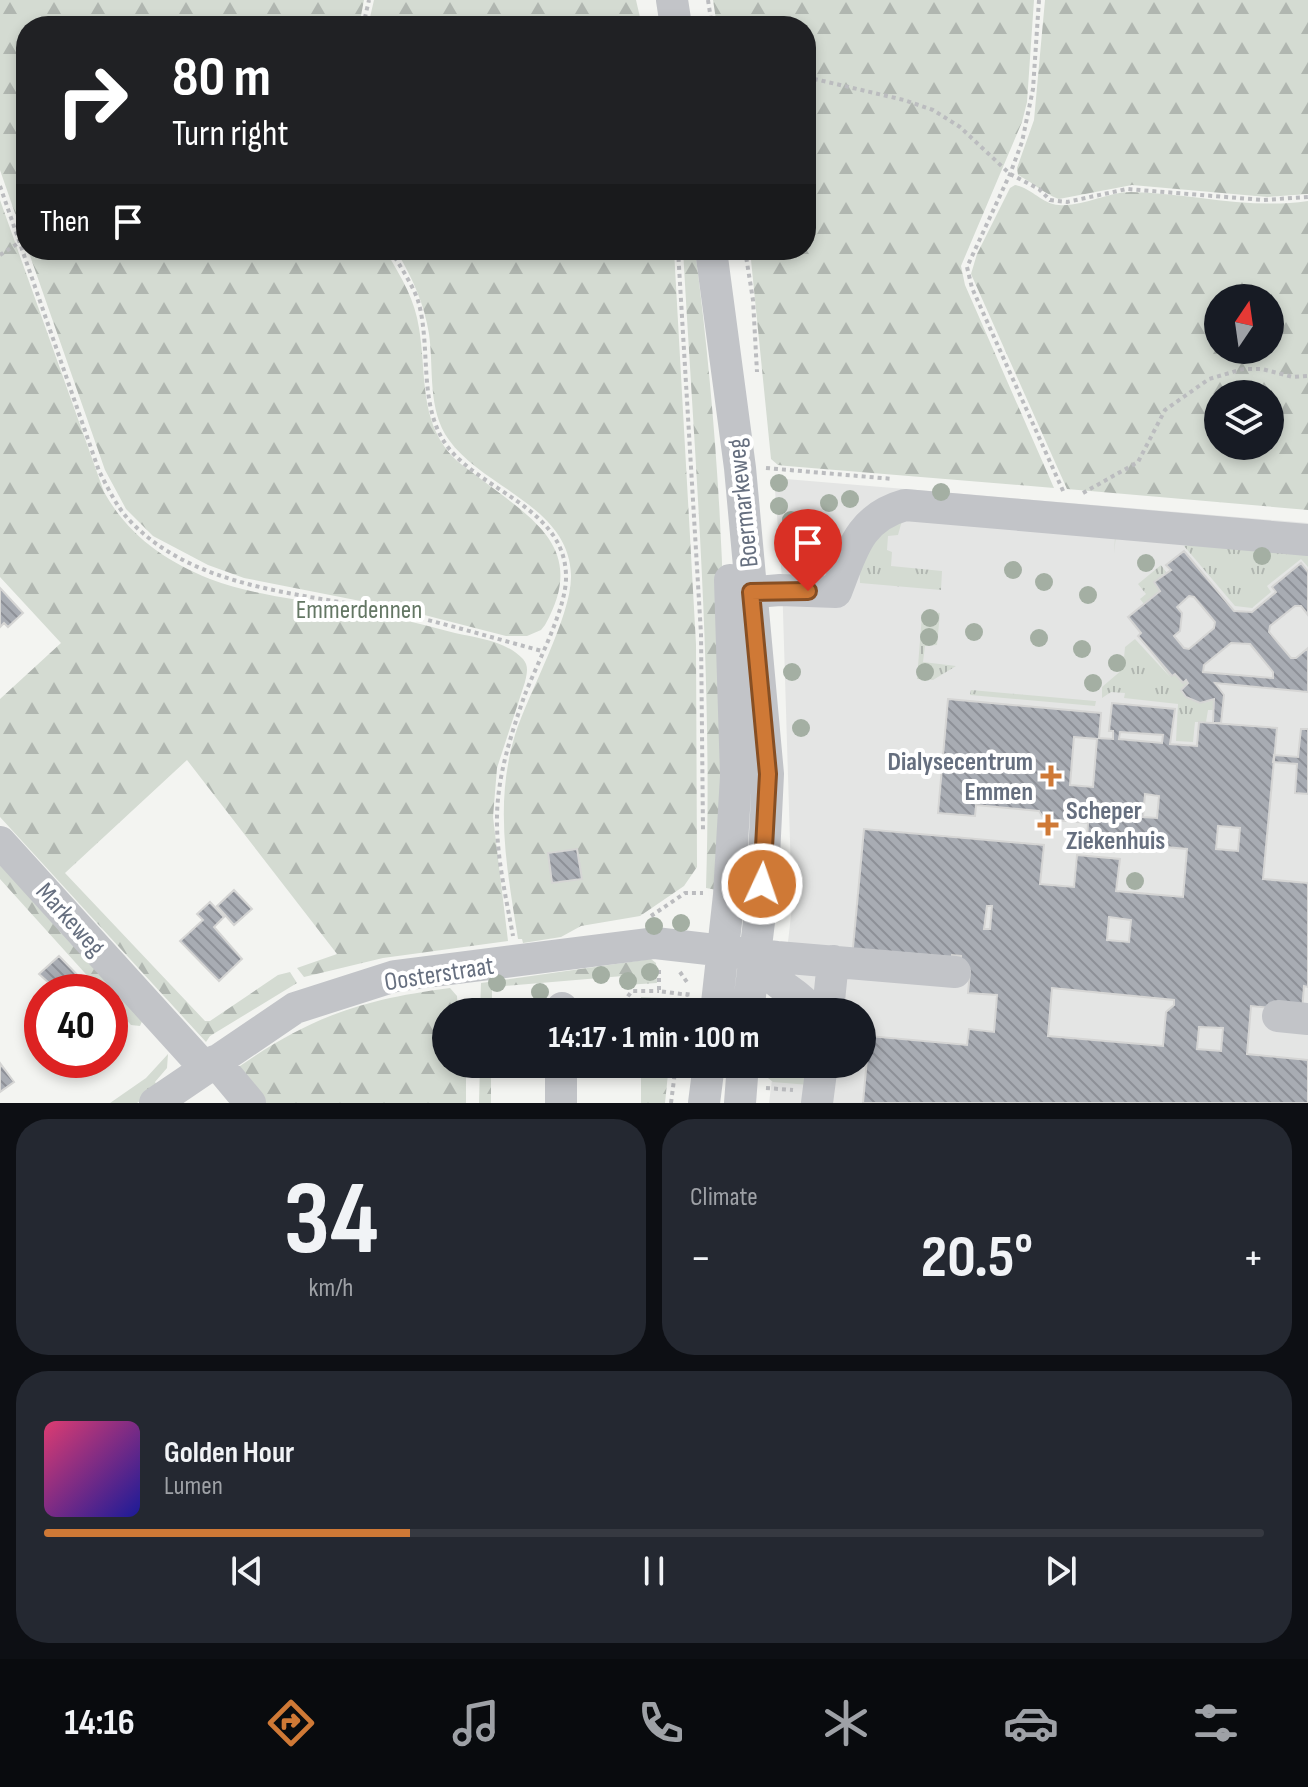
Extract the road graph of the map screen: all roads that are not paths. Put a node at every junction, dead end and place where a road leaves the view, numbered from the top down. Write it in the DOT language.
graph roads {
  1 [pos="712,260"];
  2 [pos="1308,540"];
  3 [pos="741,593"];
  4 [pos="0,842"];
  5 [pos="740,951"];
  6 [pos="833,961"];
  7 [pos="955,972"];
  8 [pos="722,998"];
  9 [pos="746,998"];
  10 [pos="800,998"];
  11 [pos="829,998"];
  12 [pos="210,1064"];
  13 [pos="561,1078"];
  14 [pos="707,1078"];
  15 [pos="742,1078"];
  16 [pos="820,1078"];
  17 [pos="155,1103"];
  18 [pos="250,1103"];
  19 [pos="561,1103"];
  20 [pos="704,1103"];
  21 [pos="740,1103"];
  22 [pos="817,1103"];
  1 -- 3 [label="street, Boermarkeweg"];
  2 -- 3 [label="street"];
  3 -- 5 [label="street, Boermarkeweg"];
  4 -- 12 [label="street, Markeweg"];
  5 -- 6 [label="street, Oosterstraat"];
  5 -- 8 [label="street, Boermarkeweg"];
  5 -- 9 [label="street, Boermarkeweg"];
  5 -- 10 [label="street"];
  5 -- 12 [label="street, Oosterstraat"];
  6 -- 7 [label="street, Oosterstraat"];
  6 -- 11 [label="street"];
  12 -- 17 [label="street, Oosterstraat"];
  12 -- 18 [label="street, Markeweg"];
  13 -- 19 [label="street"];
  14 -- 20 [label="street"];
  15 -- 21 [label="street"];
  16 -- 22 [label="street"];
}
